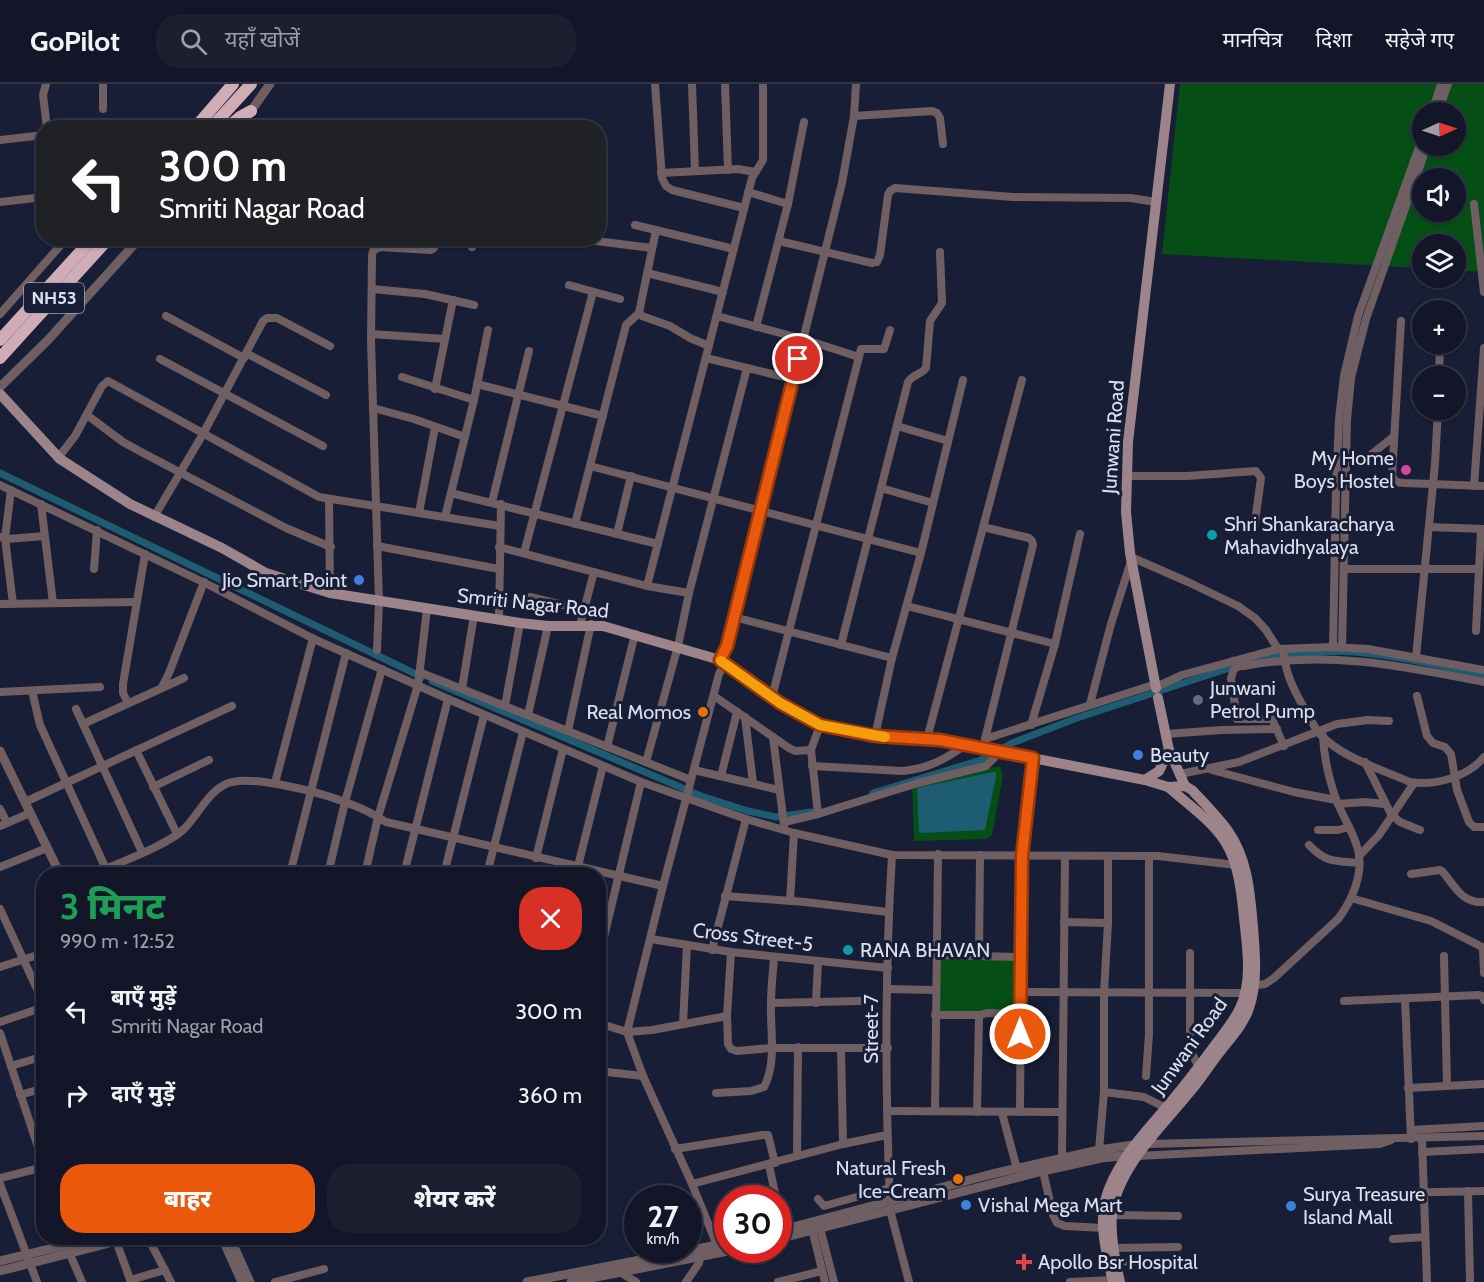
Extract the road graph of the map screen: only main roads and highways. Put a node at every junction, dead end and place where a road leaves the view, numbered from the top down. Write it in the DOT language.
graph roads {
  1 [pos="233,84"];
  2 [pos="251,84"];
  3 [pos="1170,84"];
  4 [pos="251,111"];
  5 [pos="202,120"];
  6 [pos="218,120"];
  7 [pos="236,120"];
  8 [pos="86,246"];
  9 [pos="102,246"];
  10 [pos="0,340"];
  11 [pos="0,358"];
  12 [pos="0,394"];
  13 [pos="1169,750"];
  14 [pos="1145,780"];
  15 [pos="1185,786"];
  16 [pos="1168,787"];
  17 [pos="1249,930"];
  18 [pos="1248,988"];
  19 [pos="1137,1150"];
  20 [pos="1115,1281"];
  1 -- 5 [label="highway"];
  2 -- 6 [label="highway"];
  3 -- 13 [label="main road, Junwani Road"];
  4 -- 7 [label="highway"];
  8 -- 10 [label="highway, NH53"];
  9 -- 11 [label="highway, NH53"];
  12 -- 14 [label="main road, Smriti Nagar Road"];
  13 -- 14 [label="main road"];
  13 -- 15 [label="main road, Junwani Road"];
  14 -- 16 [label="main road, Smriti Nagar Road"];
  15 -- 16 [label="main road"];
  15 -- 17 [label="main road, Junwani Road"];
  16 -- 17 [label="main road, Junwani Road"];
  17 -- 18 [label="main road, Junwani Road"];
  18 -- 19 [label="main road, Junwani Road"];
  18 -- 19 [label="main road, Junwani Road"];
  19 -- 20 [label="main road, Junwani Road"];
  19 -- 20 [label="main road, Junwani Road"];
}
